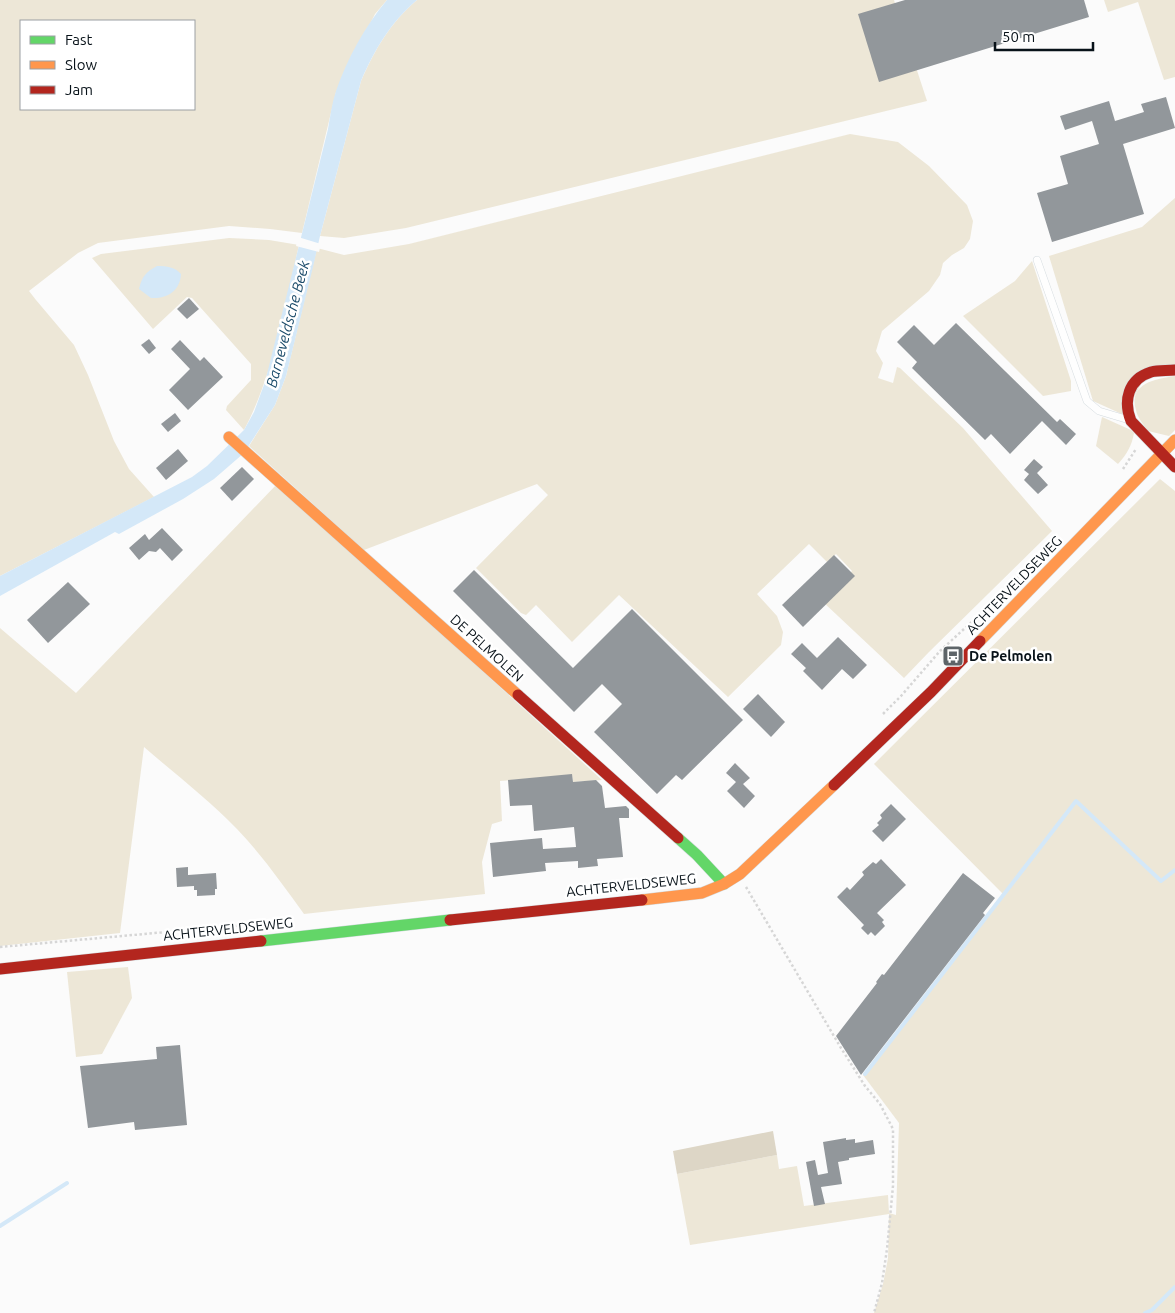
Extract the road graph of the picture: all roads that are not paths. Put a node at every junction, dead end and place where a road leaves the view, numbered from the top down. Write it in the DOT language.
graph roads {
  1 [pos="1037,260"];
  2 [pos="1175,370"];
  3 [pos="1131,421"];
  4 [pos="228,437"];
  5 [pos="1175,440"];
  6 [pos="1162,454"];
  7 [pos="1175,467"];
  8 [pos="724,884"];
  9 [pos="0,969"];
  1 -- 3 [label="lane"];
  2 -- 3 [label="street"];
  3 -- 6 [label="street"];
  4 -- 8 [label="street, DE PELMOLEN"];
  5 -- 6 [label="street, ACHTERVELDSEWEG"];
  6 -- 7 [label="street"];
  6 -- 8 [label="street, ACHTERVELDSEWEG"];
  8 -- 9 [label="street, ACHTERVELDSEWEG"];
}
